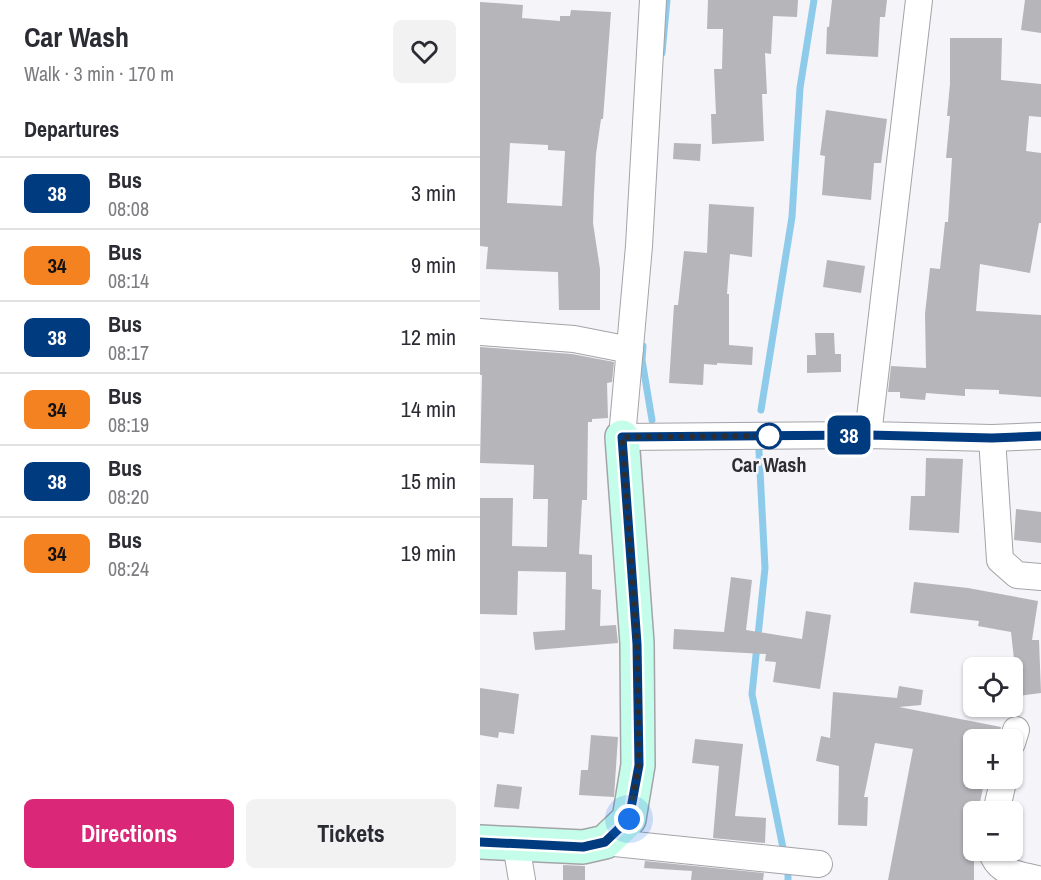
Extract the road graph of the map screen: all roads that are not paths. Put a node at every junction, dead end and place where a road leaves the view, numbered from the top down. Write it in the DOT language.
graph roads {
  1 [pos="653,0"];
  2 [pos="919,0"];
  3 [pos="480,332"];
  4 [pos="630,350"];
  5 [pos="868,435"];
  6 [pos="1041,436"];
  7 [pos="622,437"];
  8 [pos="992,438"];
  9 [pos="1041,577"];
  10 [pos="480,842"];
  11 [pos="605,842"];
  12 [pos="516,844"];
  13 [pos="994,861"];
  14 [pos="819,864"];
  15 [pos="522,880"];
  16 [pos="1041,880"];
  1 -- 4 [label="street"];
  2 -- 5 [label="street"];
  3 -- 4 [label="street"];
  4 -- 7 [label="street"];
  5 -- 7 [label="street"];
  5 -- 8 [label="street"];
  6 -- 8 [label="street"];
  7 -- 11 [label="street"];
  8 -- 9 [label="street"];
  10 -- 12 [label="street"];
  11 -- 12 [label="street"];
  11 -- 14 [label="street"];
  12 -- 15 [label="street"];
  13 -- 16 [label="street"];
}
